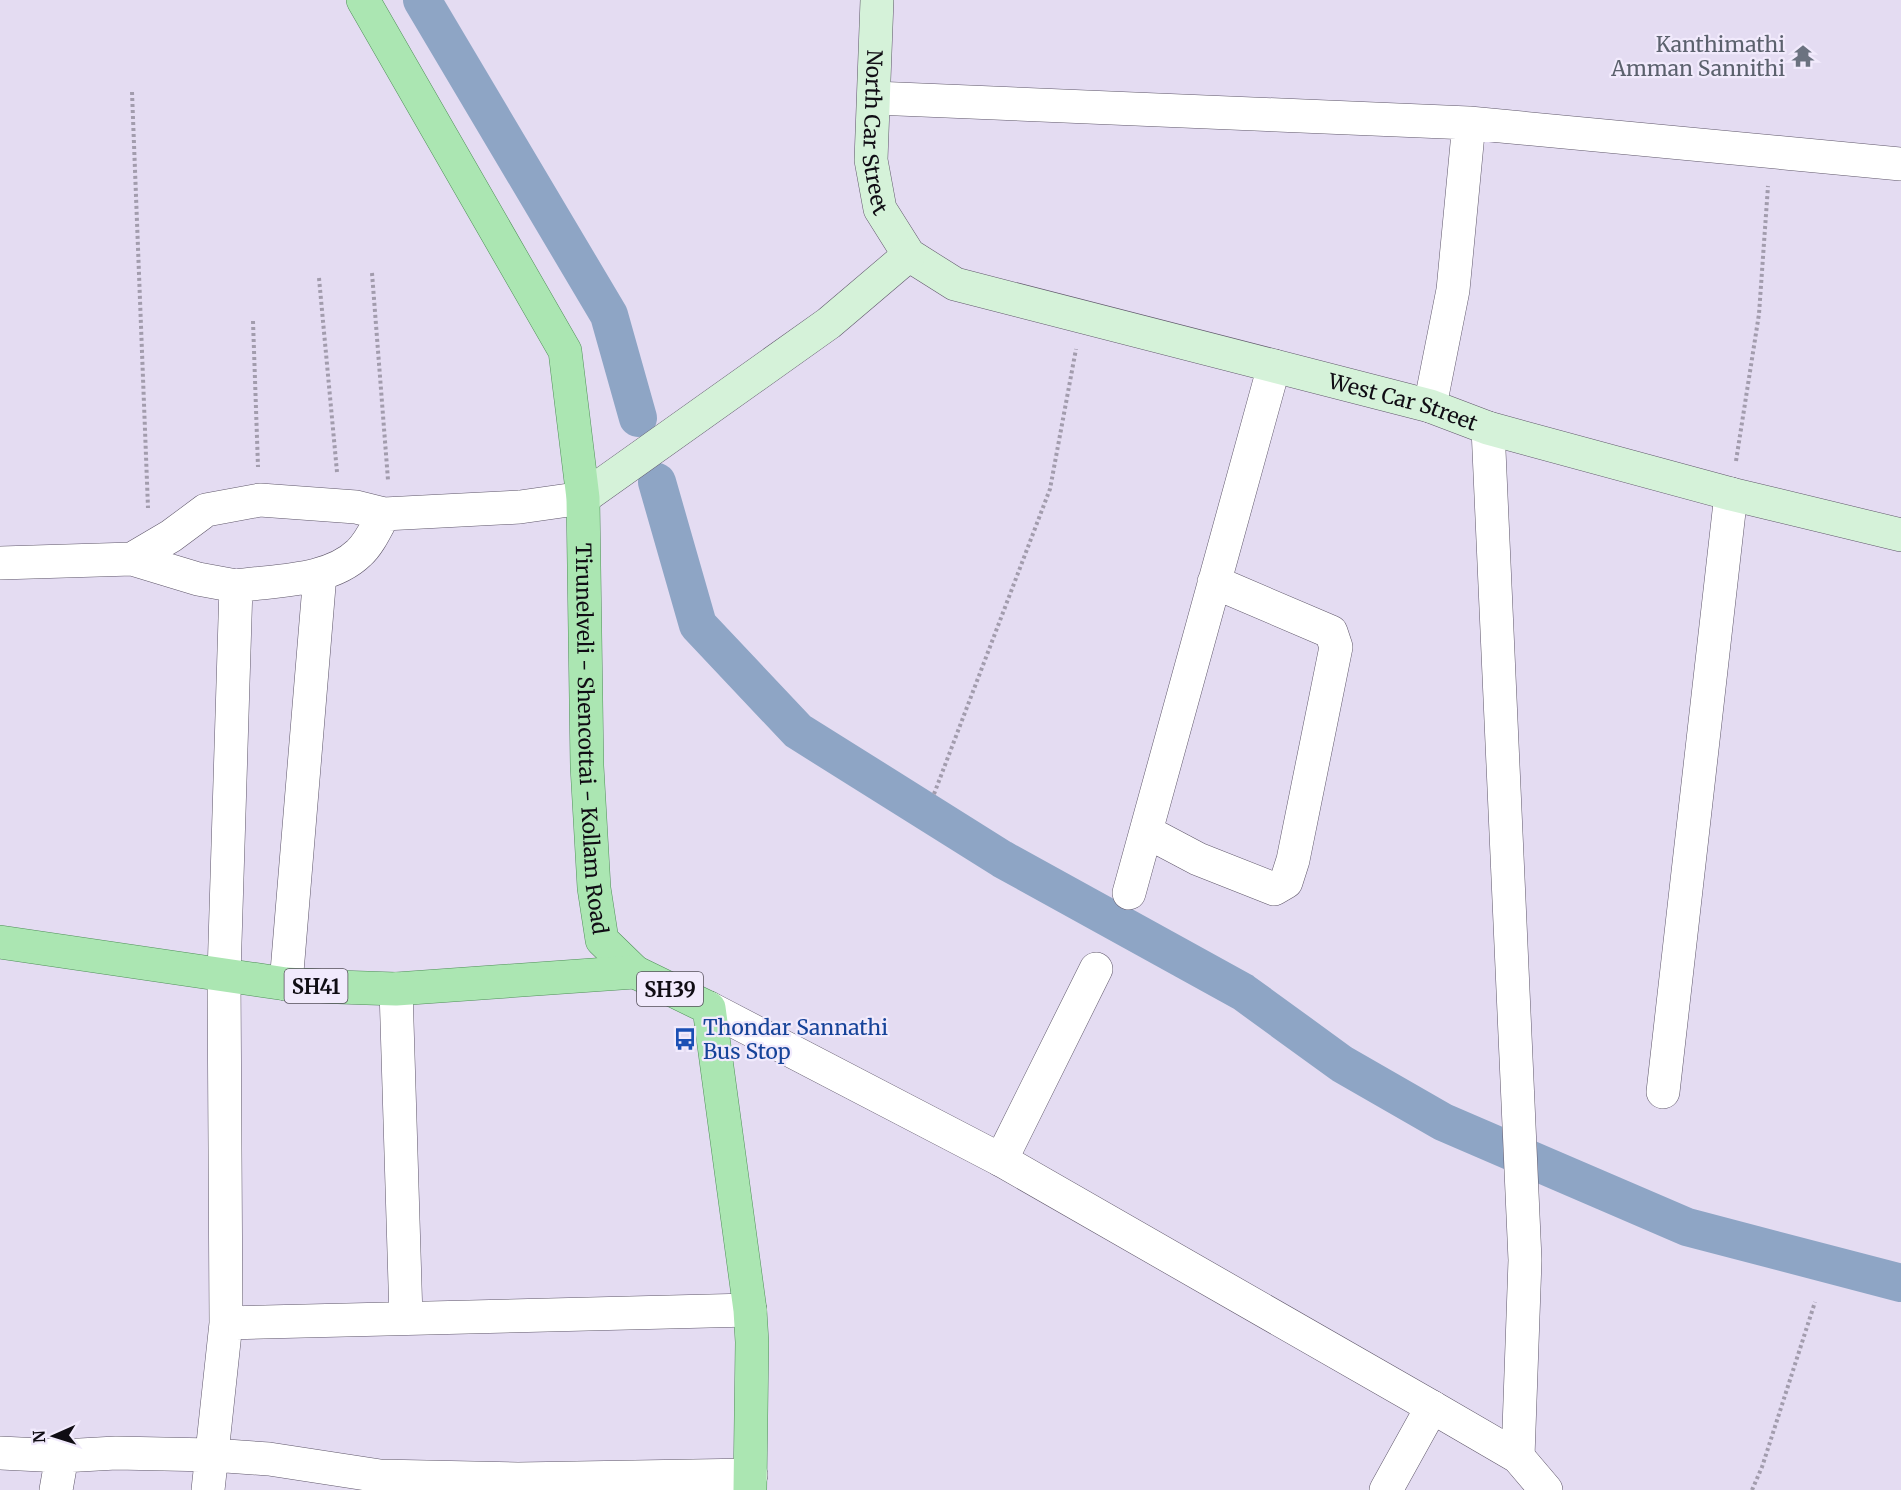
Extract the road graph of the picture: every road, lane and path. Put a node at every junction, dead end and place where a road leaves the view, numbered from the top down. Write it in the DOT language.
graph roads {
  1 [pos="363,0"];
  2 [pos="877,0"];
  3 [pos="132,92"];
  4 [pos="874,98"];
  5 [pos="1469,123"];
  6 [pos="1771,151"];
  7 [pos="1901,164"];
  8 [pos="909,255"];
  9 [pos="372,273"];
  10 [pos="319,278"];
  11 [pos="1082,316"];
  12 [pos="253,321"];
  13 [pos="1274,366"];
  14 [pos="1430,406"];
  15 [pos="1488,428"];
  16 [pos="1731,494"];
  17 [pos="583,498"];
  18 [pos="260,500"];
  19 [pos="340,506"];
  20 [pos="384,514"];
  21 [pos="1901,535"];
  22 [pos="141,553"];
  23 [pos="0,563"];
  24 [pos="320,574"];
  25 [pos="1214,582"];
  26 [pos="236,586"];
  27 [pos="934,794"];
  28 [pos="1147,832"];
  29 [pos="1128,893"];
  30 [pos="0,942"];
  31 [pos="1096,969"];
  32 [pos="635,972"];
  33 [pos="224,975"];
  34 [pos="286,984"];
  35 [pos="396,989"];
  36 [pos="709,1008"];
  37 [pos="1663,1092"];
  38 [pos="1001,1160"];
  39 [pos="1815,1302"];
  40 [pos="750,1310"];
  41 [pos="406,1318"];
  42 [pos="226,1323"];
  43 [pos="1432,1407"];
  44 [pos="0,1453"];
  45 [pos="213,1455"];
  46 [pos="62,1456"];
  47 [pos="1518,1457"];
  48 [pos="750,1482"];
  49 [pos="518,1484"];
  50 [pos="56,1490"];
  51 [pos="208,1490"];
  52 [pos="1386,1490"];
  53 [pos="1546,1490"];
  54 [pos="1752,1490"];
  1 -- 17 [label="main road, Tirunelveli - Shencottai - Kollam Road"];
  2 -- 4 [label="main road, North Car Street"];
  3 -- 22 [label="path"];
  4 -- 5 [label="street"];
  4 -- 8 [label="main road, North Car Street"];
  5 -- 6 [label="street"];
  5 -- 14 [label="street"];
  6 -- 7 [label="street"];
  6 -- 16 [label="path"];
  8 -- 11 [label="main road, West Car Street"];
  8 -- 17 [label="main road"];
  9 -- 20 [label="path"];
  10 -- 19 [label="path"];
  11 -- 13 [label="main road, West Car Street"];
  11 -- 27 [label="path"];
  12 -- 18 [label="path"];
  13 -- 14 [label="main road, West Car Street"];
  13 -- 25 [label="street"];
  14 -- 15 [label="main road, West Car Street"];
  15 -- 16 [label="main road, West Car Street"];
  15 -- 47 [label="street"];
  16 -- 21 [label="main road, West Car Street"];
  16 -- 37 [label="street"];
  17 -- 20 [label="street"];
  17 -- 32 [label="main road, Tirunelveli - Shencottai - Kollam Road / SH39"];
  18 -- 19 [label="street"];
  18 -- 22 [label="street"];
  19 -- 20 [label="street"];
  20 -- 24 [label="street"];
  22 -- 23 [label="street"];
  22 -- 26 [label="street"];
  24 -- 26 [label="street"];
  24 -- 34 [label="street"];
  25 -- 28 [label="street"];
  25 -- 28 [label="street"];
  26 -- 33 [label="street"];
  28 -- 29 [label="street"];
  30 -- 33 [label="main road, SH41"];
  31 -- 38 [label="street"];
  32 -- 35 [label="main road, SH41"];
  32 -- 36 [label="main road, Tirunelveli - Shencottai - Kollam Road / SH39"];
  33 -- 34 [label="main road, SH41"];
  33 -- 42 [label="street"];
  34 -- 35 [label="main road, SH41"];
  35 -- 41 [label="street"];
  36 -- 38 [label="street"];
  36 -- 40 [label="main road, SH39"];
  38 -- 43 [label="street"];
  39 -- 54 [label="path"];
  40 -- 41 [label="street"];
  40 -- 48 [label="main road, SH39"];
  41 -- 42 [label="street"];
  42 -- 45 [label="street"];
  43 -- 47 [label="street"];
  43 -- 52 [label="street"];
  44 -- 46 [label="street"];
  45 -- 46 [label="street"];
  45 -- 49 [label="street"];
  45 -- 51 [label="street"];
  46 -- 50 [label="street"];
  47 -- 53 [label="street"];
  48 -- 49 [label="street"];
}
